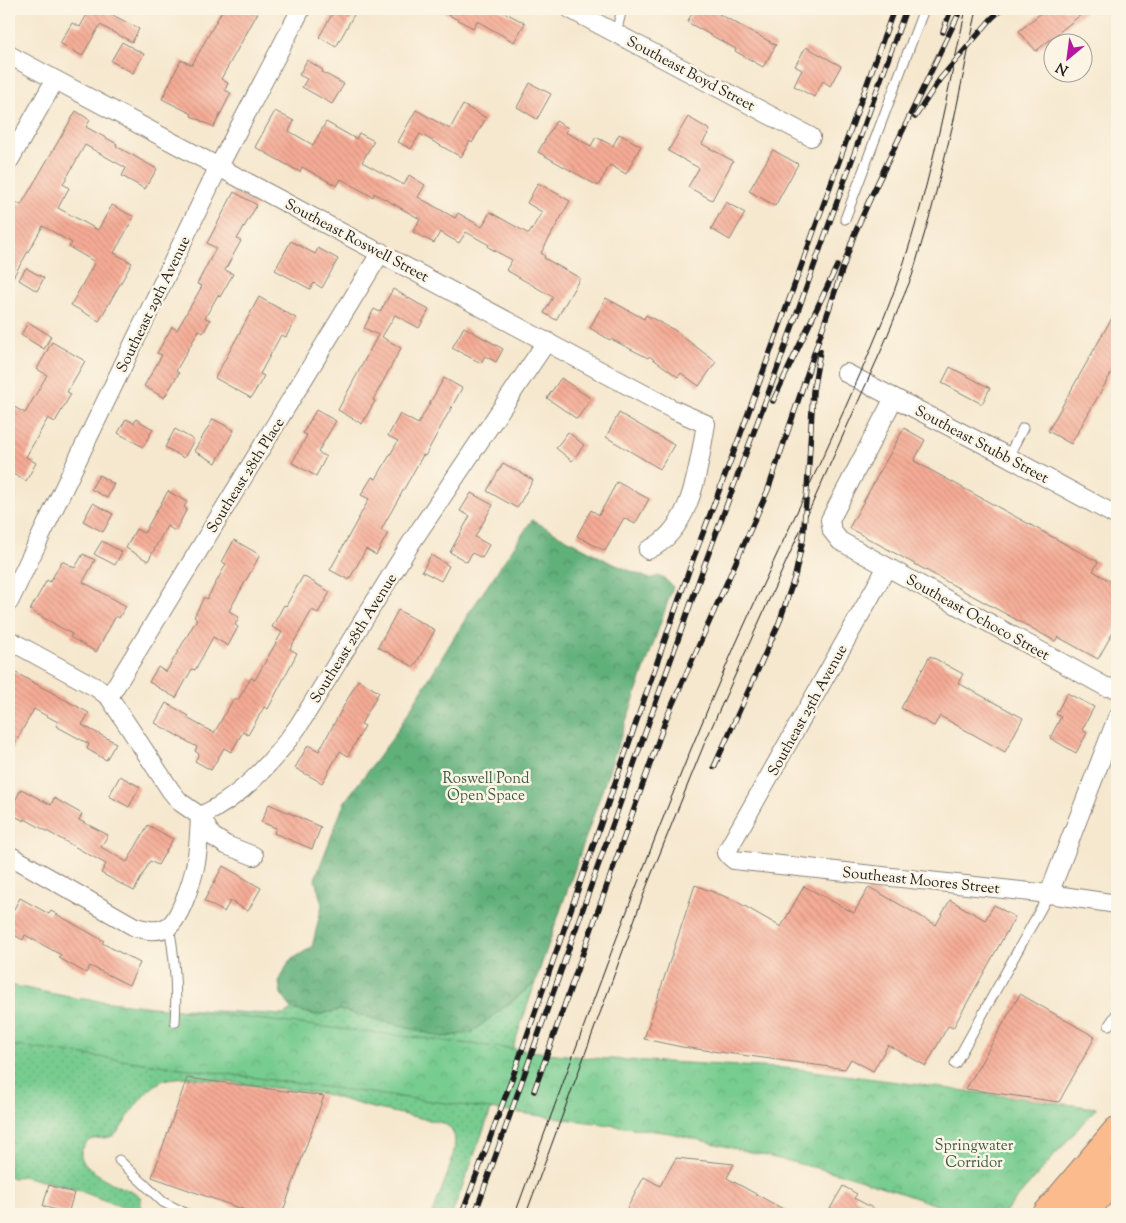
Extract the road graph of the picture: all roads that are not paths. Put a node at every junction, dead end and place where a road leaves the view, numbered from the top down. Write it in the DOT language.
graph roads {
  1 [pos="301,9"];
  2 [pos="570,9"];
  3 [pos="622,9"];
  4 [pos="924,9"];
  5 [pos="616,33"];
  6 [pos="9,55"];
  7 [pos="55,80"];
  8 [pos="811,138"];
  9 [pos="9,161"];
  10 [pos="219,166"];
  11 [pos="846,219"];
  12 [pos="381,252"];
  13 [pos="547,341"];
  14 [pos="846,373"];
  15 [pos="894,398"];
  16 [pos="1023,428"];
  17 [pos="1008,457"];
  18 [pos="1117,516"];
  19 [pos="648,550"];
  20 [pos="887,567"];
  21 [pos="9,602"];
  22 [pos="9,640"];
  23 [pos="1117,688"];
  24 [pos="109,697"];
  25 [pos="1117,718"];
  26 [pos="200,816"];
  27 [pos="726,853"];
  28 [pos="9,855"];
  29 [pos="254,856"];
  30 [pos="1049,894"];
  31 [pos="1117,904"];
  32 [pos="169,926"];
  33 [pos="1117,1013"];
  34 [pos="175,1022"];
  35 [pos="1109,1025"];
  36 [pos="955,1064"];
  37 [pos="1117,1131"];
  38 [pos="119,1160"];
  39 [pos="1117,1174"];
  40 [pos="187,1214"];
  41 [pos="1047,1214"];
  42 [pos="1083,1214"];
  1 -- 10 [label="street, Southeast 29th Avenue"];
  2 -- 5 [label="street, Southeast Boyd Street"];
  3 -- 5 [label="lane"];
  4 -- 11 [label="lane"];
  5 -- 8 [label="street, Southeast Boyd Street"];
  6 -- 7 [label="street, Southeast Roswell Street"];
  7 -- 9 [label="street"];
  7 -- 10 [label="street, Southeast Roswell Street"];
  10 -- 12 [label="street, Southeast Roswell Street"];
  10 -- 21 [label="street, Southeast 29th Avenue"];
  12 -- 13 [label="street, Southeast Roswell Street"];
  12 -- 24 [label="street, Southeast 28th Place"];
  13 -- 19 [label="street, Southeast Roswell Street"];
  13 -- 26 [label="street, Southeast 28th Avenue"];
  14 -- 15 [label="street, Southeast Stubb Street"];
  15 -- 17 [label="street, Southeast Stubb Street"];
  15 -- 20 [label="street, Southeast Ochoco Street"];
  16 -- 17 [label="lane"];
  17 -- 18 [label="street, Southeast Stubb Street"];
  20 -- 23 [label="street, Southeast Ochoco Street"];
  20 -- 27 [label="street, Southeast 25th Avenue"];
  22 -- 24 [label="street"];
  24 -- 26 [label="street"];
  25 -- 30 [label="street"];
  26 -- 29 [label="street"];
  26 -- 32 [label="street"];
  27 -- 30 [label="street, Southeast Moores Street"];
  28 -- 32 [label="street"];
  30 -- 31 [label="street, Southeast Moores Street"];
  30 -- 36 [label="lane"];
  32 -- 34 [label="lane"];
  33 -- 35 [label="lane"];
  37 -- 41 [label="highway"];
  38 -- 40 [label="lane"];
  39 -- 42 [label="highway"];
}
